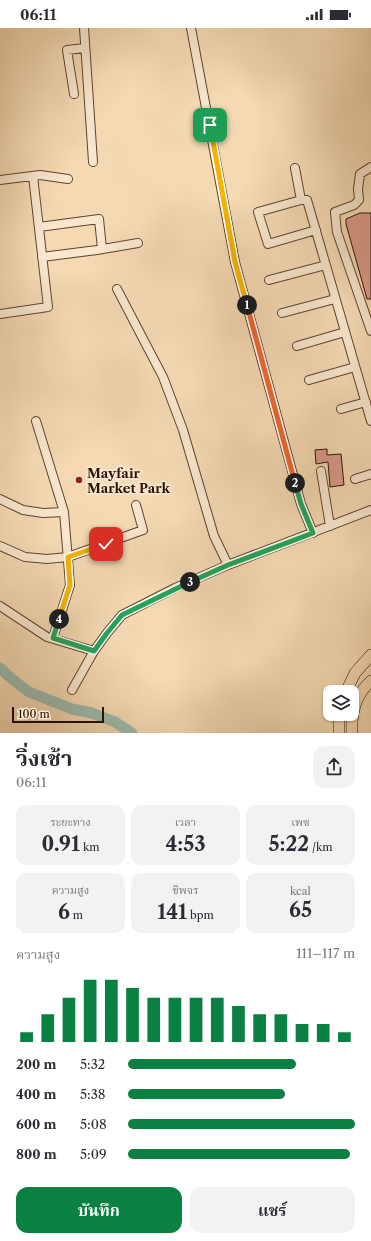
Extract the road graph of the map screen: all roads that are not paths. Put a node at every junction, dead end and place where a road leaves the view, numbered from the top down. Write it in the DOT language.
graph roads {
  1 [pos="84,28"];
  2 [pos="191,28"];
  3 [pos="85,48"];
  4 [pos="74,94"];
  5 [pos="93,162"];
  6 [pos="371,167"];
  7 [pos="295,168"];
  8 [pos="33,176"];
  9 [pos="68,179"];
  10 [pos="0,180"];
  11 [pos="301,200"];
  12 [pos="39,227"];
  13 [pos="316,230"];
  14 [pos="138,243"];
  15 [pos="102,249"];
  16 [pos="42,257"];
  17 [pos="326,265"];
  18 [pos="269,280"];
  19 [pos="118,289"];
  20 [pos="336,299"];
  21 [pos="282,313"];
  22 [pos="0,314"];
  23 [pos="370,323"];
  24 [pos="371,331"];
  25 [pos="345,332"];
  26 [pos="297,346"];
  27 [pos="356,367"];
  28 [pos="309,380"];
  29 [pos="366,402"];
  30 [pos="340,409"];
  31 [pos="36,421"];
  32 [pos="371,421"];
  33 [pos="321,471"];
  34 [pos="371,474"];
  35 [pos="355,479"];
  36 [pos="0,499"];
  37 [pos="136,505"];
  38 [pos="371,510"];
  39 [pos="64,512"];
  40 [pos="330,526"];
  41 [pos="313,533"];
  42 [pos="0,546"];
  43 [pos="68,557"];
  44 [pos="228,565"];
  45 [pos="0,606"];
  46 [pos="53,638"];
  47 [pos="94,651"];
  48 [pos="371,655"];
  49 [pos="371,681"];
  50 [pos="350,685"];
  51 [pos="72,690"];
  52 [pos="339,721"];
  53 [pos="339,733"];
  54 [pos="352,733"];
  1 -- 3 [label="street"];
  2 -- 41 [label="street"];
  3 -- 4 [label="street"];
  3 -- 5 [label="street"];
  6 -- 23 [label="street"];
  7 -- 11 [label="street"];
  8 -- 9 [label="street"];
  8 -- 10 [label="street"];
  8 -- 12 [label="street"];
  11 -- 13 [label="street"];
  11 -- 13 [label="street"];
  12 -- 15 [label="street"];
  12 -- 16 [label="street"];
  13 -- 17 [label="street"];
  14 -- 15 [label="street"];
  15 -- 16 [label="street"];
  16 -- 22 [label="street"];
  17 -- 18 [label="street"];
  17 -- 20 [label="street"];
  19 -- 44 [label="street"];
  20 -- 21 [label="street"];
  20 -- 25 [label="street"];
  23 -- 24 [label="street"];
  25 -- 26 [label="street"];
  25 -- 27 [label="street"];
  27 -- 28 [label="street"];
  27 -- 29 [label="street"];
  29 -- 30 [label="street"];
  29 -- 32 [label="street"];
  31 -- 39 [label="street"];
  33 -- 40 [label="street"];
  34 -- 35 [label="street"];
  36 -- 39 [label="street"];
  37 -- 43 [label="street"];
  38 -- 40 [label="street"];
  39 -- 43 [label="street"];
  40 -- 41 [label="street"];
  41 -- 44 [label="street"];
  42 -- 43 [label="street"];
  43 -- 46 [label="street"];
  44 -- 47 [label="street"];
  45 -- 46 [label="street"];
  46 -- 47 [label="street"];
  47 -- 51 [label="street"];
  48 -- 50 [label="highway"];
  49 -- 54 [label="highway"];
  52 -- 53 [label="highway"];
}
